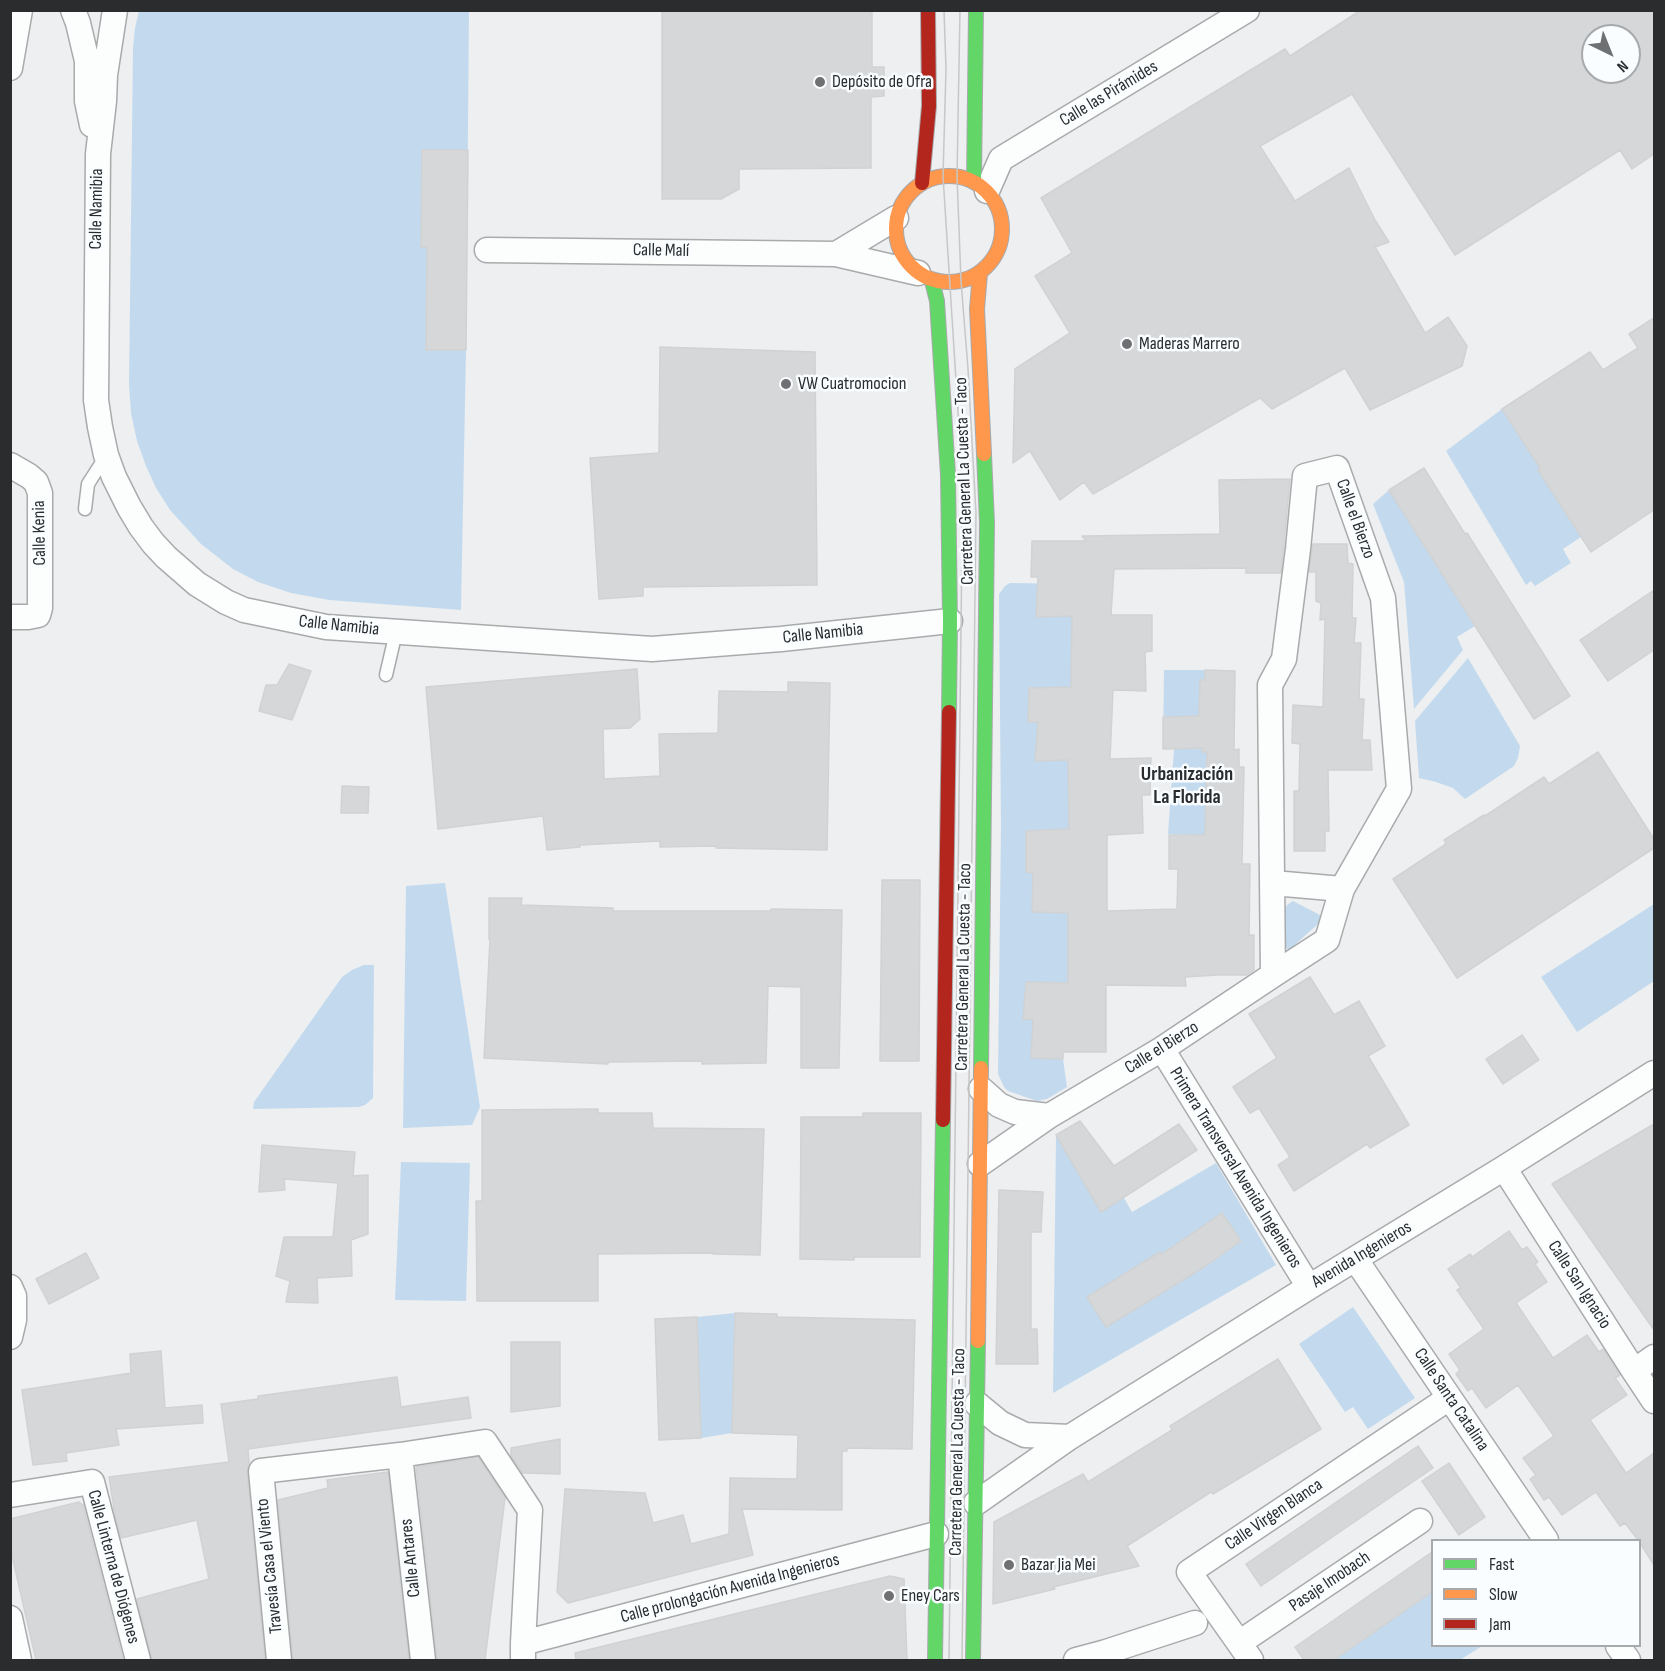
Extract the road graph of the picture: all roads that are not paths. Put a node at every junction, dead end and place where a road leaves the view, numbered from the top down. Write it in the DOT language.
graph roads {
  1 [pos="72,10"];
  2 [pos="90,10"];
  3 [pos="114,10"];
  4 [pos="928,10"];
  5 [pos="976,10"];
  6 [pos="1247,10"];
  7 [pos="22,14"];
  8 [pos="10,68"];
  9 [pos="105,75"];
  10 [pos="98,154"];
  11 [pos="922,183"];
  12 [pos="981,186"];
  13 [pos="896,218"];
  14 [pos="486,250"];
  15 [pos="836,254"];
  16 [pos="980,273"];
  17 [pos="925,277"];
  18 [pos="106,455"];
  19 [pos="10,465"];
  20 [pos="86,509"];
  21 [pos="10,617"];
  22 [pos="950,621"];
  23 [pos="396,632"];
  24 [pos="386,675"];
  25 [pos="1273,883"];
  26 [pos="1342,889"];
  27 [pos="1274,975"];
  28 [pos="1162,1049"];
  29 [pos="1654,1073"];
  30 [pos="981,1089"];
  31 [pos="1049,1116"];
  32 [pos="980,1164"];
  33 [pos="1504,1168"];
  34 [pos="1356,1260"];
  35 [pos="10,1287"];
  36 [pos="1309,1287"];
  37 [pos="10,1337"];
  38 [pos="1654,1357"];
  39 [pos="1634,1371"];
  40 [pos="1449,1398"];
  41 [pos="1654,1401"];
  42 [pos="977,1404"];
  43 [pos="1070,1437"];
  44 [pos="400,1455"];
  45 [pos="10,1495"];
  46 [pos="976,1503"];
  47 [pos="1420,1521"];
  48 [pos="936,1534"];
  49 [pos="1545,1539"];
  50 [pos="10,1618"];
  51 [pos="1195,1623"];
  52 [pos="1619,1647"];
  53 [pos="523,1652"];
  54 [pos="1245,1652"];
  55 [pos="1109,1656"];
  56 [pos="19,1660"];
  57 [pos="138,1660"];
  58 [pos="279,1660"];
  59 [pos="423,1660"];
  60 [pos="935,1660"];
  61 [pos="973,1660"];
  62 [pos="1076,1660"];
  63 [pos="1628,1660"];
  1 -- 10 [label="street, Calle Namibia"];
  2 -- 9 [label="street, Calle Namibia"];
  3 -- 9 [label="street, Calle Namibia"];
  4 -- 11 [label="main road"];
  5 -- 12 [label="main road"];
  6 -- 12 [label="street, Calle las Pirámides"];
  7 -- 8 [label="street"];
  9 -- 10 [label="street, Calle Namibia"];
  10 -- 18 [label="street, Calle Namibia"];
  11 -- 12 [label="main road"];
  11 -- 13 [label="main road"];
  12 -- 16 [label="main road"];
  13 -- 15 [label="street"];
  13 -- 17 [label="main road"];
  14 -- 15 [label="street, Calle Malí"];
  15 -- 17 [label="street, Calle Malí"];
  16 -- 17 [label="main road"];
  16 -- 30 [label="main road, Carretera General La Cuesta - Taco"];
  17 -- 22 [label="main road, Carretera General La Cuesta - Taco"];
  18 -- 20 [label="lane"];
  18 -- 23 [label="street, Calle Namibia"];
  19 -- 21 [label="street, Calle Kenia"];
  22 -- 23 [label="street, Calle Namibia"];
  22 -- 48 [label="main road, Carretera General La Cuesta - Taco"];
  23 -- 24 [label="lane"];
  25 -- 26 [label="street"];
  25 -- 26 [label="street, Calle el Bierzo"];
  25 -- 27 [label="street, Calle el Bierzo"];
  26 -- 27 [label="street, Calle el Bierzo"];
  27 -- 28 [label="street, Calle el Bierzo"];
  28 -- 31 [label="street, Calle el Bierzo"];
  28 -- 36 [label="street, Primera Transversal Avenida Ingenieros"];
  29 -- 33 [label="street, Avenida Ingenieros"];
  30 -- 31 [label="street"];
  30 -- 32 [label="main road, Carretera General La Cuesta - Taco"];
  31 -- 32 [label="street, Calle el Bierzo"];
  32 -- 42 [label="main road, Carretera General La Cuesta - Taco"];
  33 -- 34 [label="street, Avenida Ingenieros"];
  33 -- 39 [label="street, Calle San Ignacio"];
  34 -- 36 [label="street, Avenida Ingenieros"];
  34 -- 40 [label="street, Calle Santa Catalina"];
  35 -- 37 [label="street"];
  36 -- 43 [label="street, Avenida Ingenieros"];
  38 -- 39 [label="street"];
  39 -- 41 [label="street, Calle San Ignacio"];
  40 -- 49 [label="street, Calle Santa Catalina"];
  40 -- 54 [label="street, Calle Virgen Blanca"];
  42 -- 43 [label="street"];
  42 -- 46 [label="main road, Carretera General La Cuesta - Taco"];
  43 -- 46 [label="street, Avenida Ingenieros"];
  44 -- 53 [label="street"];
  44 -- 58 [label="street, Travesía Casa el Viento"];
  44 -- 59 [label="street, Calle Antares"];
  45 -- 57 [label="street, Calle Linterna de Diógenes"];
  46 -- 61 [label="main road, Carretera General La Cuesta - Taco"];
  47 -- 54 [label="street, Pasaje Imobach"];
  48 -- 53 [label="street, Calle prolongación Avenida Ingenieros"];
  48 -- 60 [label="main road, Carretera General La Cuesta - Taco"];
  50 -- 56 [label="street"];
  51 -- 55 [label="street"];
  52 -- 63 [label="street"];
  55 -- 62 [label="street"];
}
